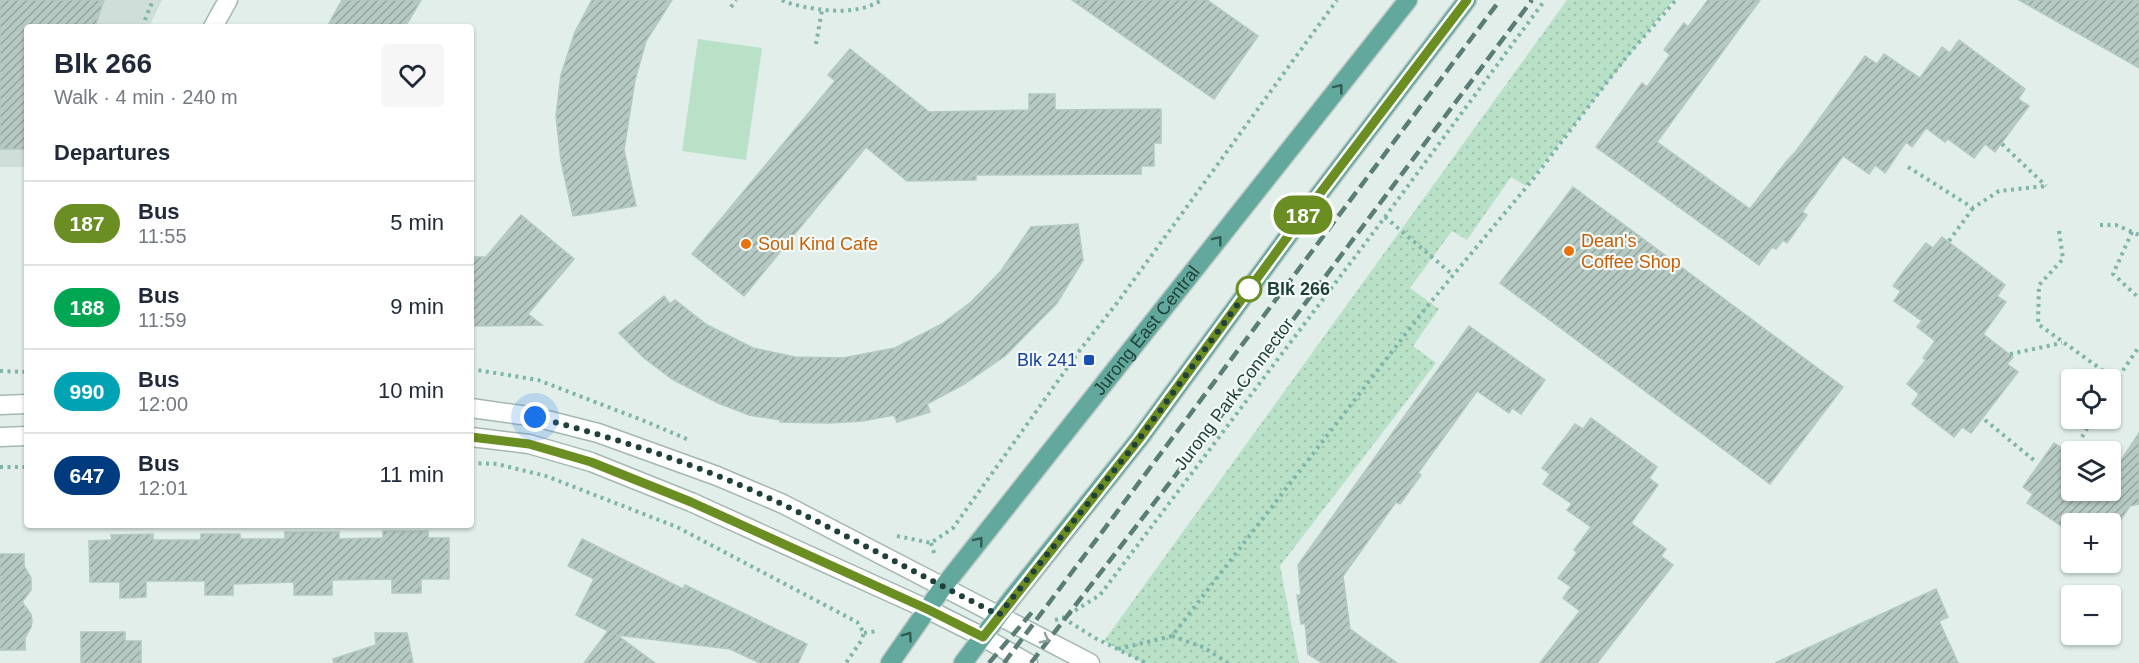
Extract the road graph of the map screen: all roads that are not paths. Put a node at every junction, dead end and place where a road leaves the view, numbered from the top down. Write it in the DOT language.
graph roads {
  1 [pos="228,0"];
  2 [pos="1408,0"];
  3 [pos="1467,0"];
  4 [pos="215,24"];
  5 [pos="24,404"];
  6 [pos="0,405"];
  7 [pos="474,408"];
  8 [pos="24,436"];
  9 [pos="0,437"];
  10 [pos="474,437"];
  11 [pos="943,587"];
  12 [pos="927,609"];
  13 [pos="999,615"];
  14 [pos="983,637"];
  15 [pos="890,663"];
  16 [pos="963,663"];
  17 [pos="1028,663"];
  18 [pos="1090,663"];
  1 -- 4 [label="street"];
  11 -- 2 [label="main road, Jurong East Central, one-way"];
  3 -- 13 [label="main road"];
  5 -- 6 [label="street"];
  7 -- 11 [label="street"];
  8 -- 9 [label="street"];
  10 -- 12 [label="street"];
  11 -- 12 [label="main road, Jurong East Central"];
  11 -- 13 [label="street"];
  12 -- 14 [label="street"];
  15 -- 12 [label="main road, Jurong East Central, one-way"];
  13 -- 14 [label="main road"];
  13 -- 18 [label="street, one-way"];
  14 -- 16 [label="main road"];
  14 -- 17 [label="street"];
}
